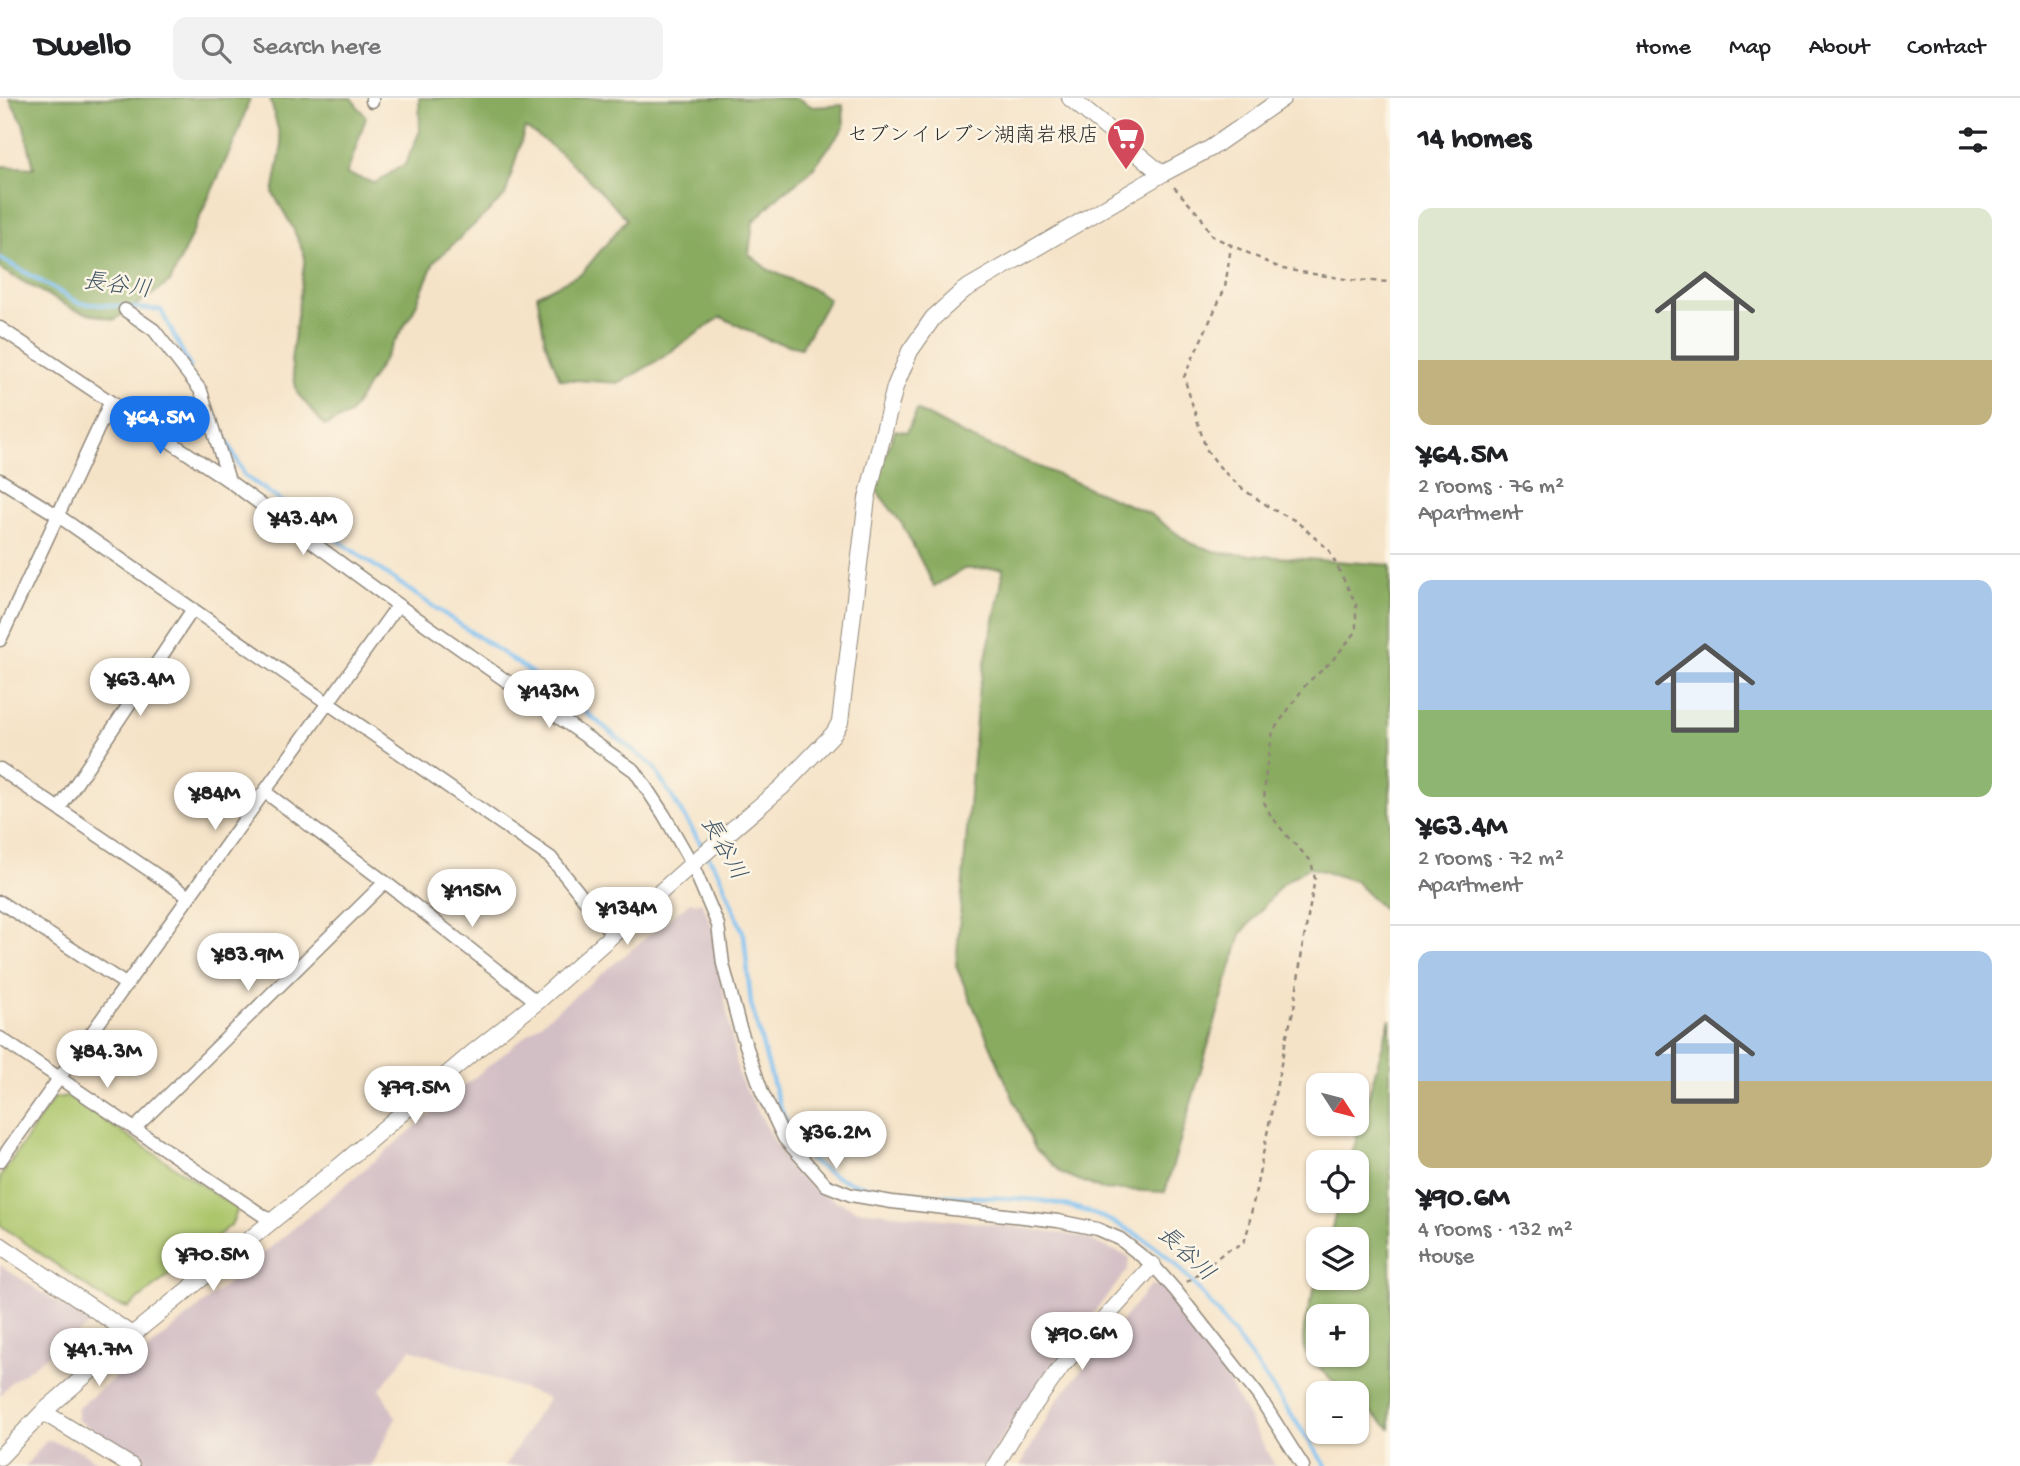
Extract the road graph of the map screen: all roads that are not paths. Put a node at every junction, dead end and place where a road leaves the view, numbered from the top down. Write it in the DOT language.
graph roads {
  1 [pos="1070,98"];
  2 [pos="1283,98"];
  3 [pos="1162,174"];
  4 [pos="125,310"];
  5 [pos="0,328"];
  6 [pos="110,403"];
  7 [pos="0,481"];
  8 [pos="229,481"];
  9 [pos="57,515"];
  10 [pos="398,605"];
  11 [pos="193,609"];
  12 [pos="1,633"];
  13 [pos="328,703"];
  14 [pos="0,769"];
  15 [pos="265,792"];
  16 [pos="59,809"];
  17 [pos="692,864"];
  18 [pos="385,882"];
  19 [pos="189,897"];
  20 [pos="0,902"];
  21 [pos="612,935"];
  22 [pos="127,985"];
  23 [pos="537,1002"];
  24 [pos="0,1038"];
  25 [pos="60,1079"];
  26 [pos="135,1128"];
  27 [pos="0,1161"];
  28 [pos="271,1220"];
  29 [pos="0,1244"];
  30 [pos="1153,1265"];
  31 [pos="132,1335"];
  32 [pos="43,1412"];
  33 [pos="0,1457"];
  34 [pos="131,1466"];
  35 [pos="995,1466"];
  36 [pos="1303,1466"];
  1 -- 3 [label="street"];
  2 -- 3 [label="street"];
  3 -- 17 [label="street"];
  4 -- 8 [label="street"];
  5 -- 6 [label="street"];
  6 -- 8 [label="street"];
  6 -- 9 [label="street"];
  7 -- 9 [label="street"];
  8 -- 10 [label="street"];
  9 -- 11 [label="street"];
  9 -- 12 [label="street"];
  10 -- 13 [label="street"];
  10 -- 17 [label="street"];
  11 -- 13 [label="street"];
  11 -- 16 [label="street"];
  13 -- 15 [label="street"];
  13 -- 21 [label="street"];
  14 -- 16 [label="street"];
  15 -- 18 [label="street"];
  15 -- 19 [label="street"];
  16 -- 19 [label="street"];
  17 -- 21 [label="street"];
  17 -- 30 [label="street"];
  18 -- 23 [label="street"];
  18 -- 26 [label="street"];
  19 -- 22 [label="street"];
  20 -- 22 [label="street"];
  21 -- 23 [label="street"];
  22 -- 25 [label="street"];
  23 -- 28 [label="street"];
  24 -- 25 [label="street"];
  25 -- 26 [label="street"];
  25 -- 27 [label="street"];
  26 -- 28 [label="street"];
  28 -- 31 [label="street"];
  29 -- 31 [label="street"];
  30 -- 35 [label="street"];
  30 -- 36 [label="street"];
  31 -- 32 [label="street"];
  32 -- 33 [label="street"];
  32 -- 34 [label="street"];
}
